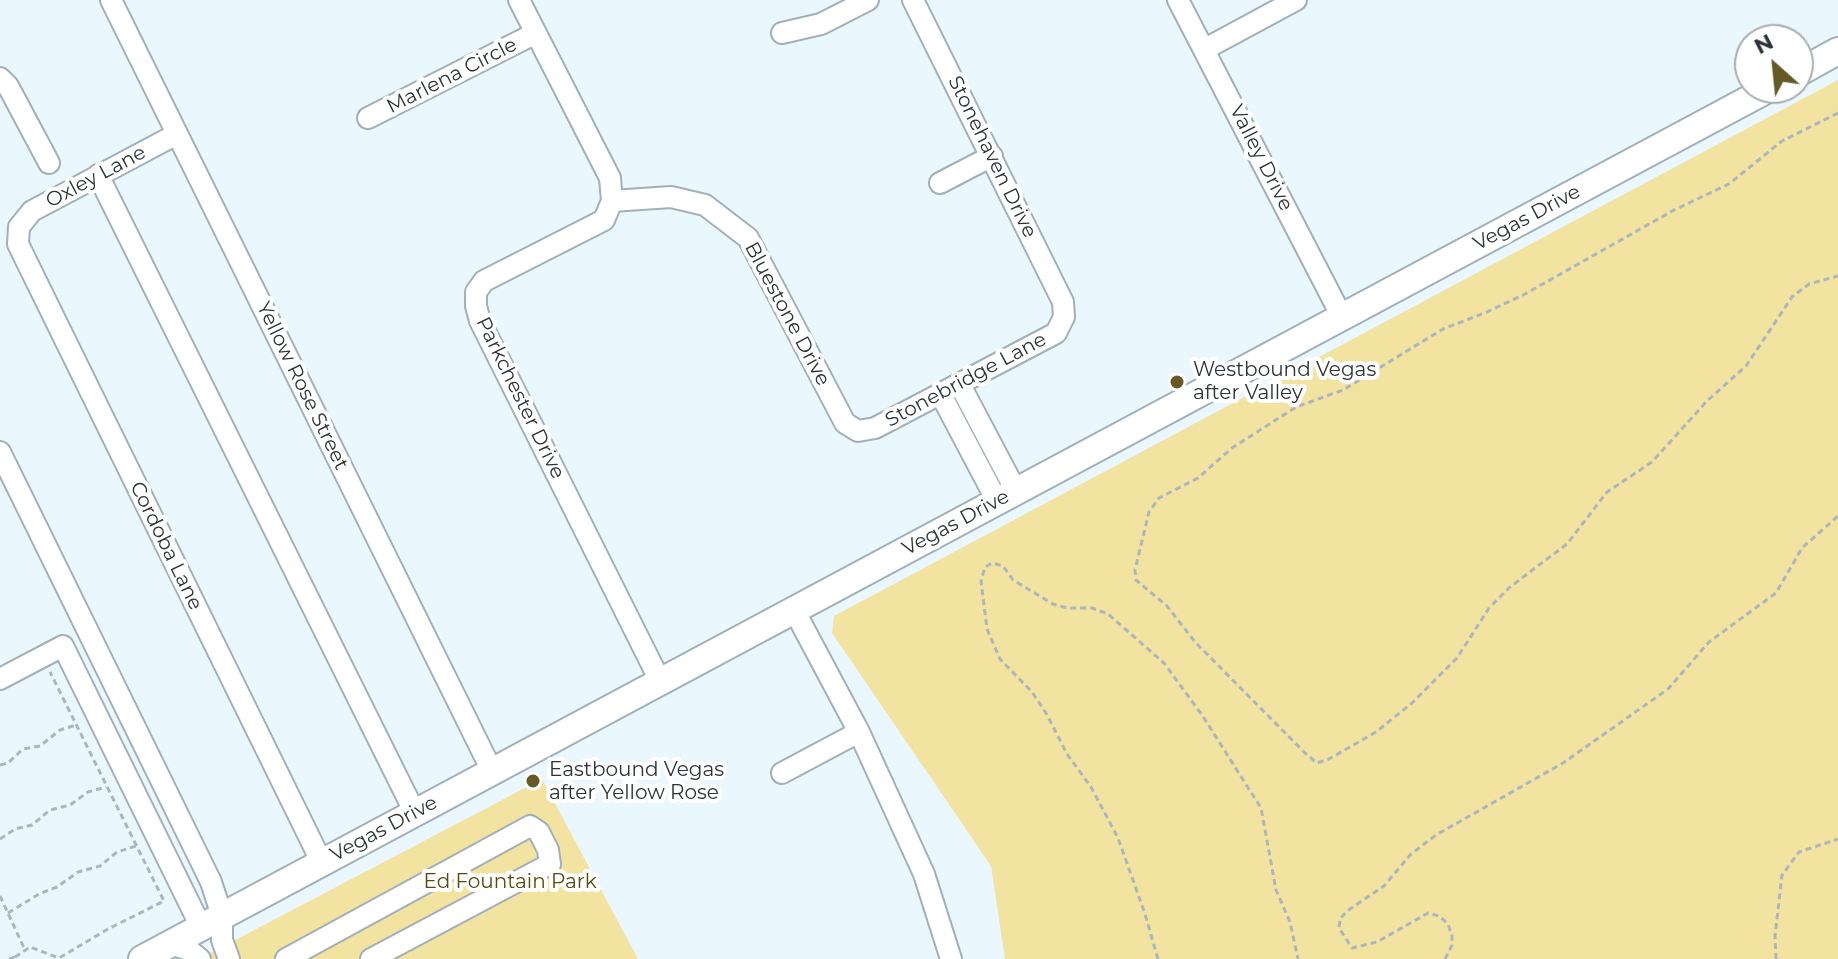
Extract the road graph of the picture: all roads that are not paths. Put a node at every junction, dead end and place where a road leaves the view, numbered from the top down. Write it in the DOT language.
graph roads {
  1 [pos="111,0"];
  2 [pos="519,0"];
  3 [pos="868,0"];
  4 [pos="913,0"];
  5 [pos="1178,0"];
  6 [pos="1296,0"];
  7 [pos="536,33"];
  8 [pos="782,33"];
  9 [pos="1205,49"];
  10 [pos="1838,51"];
  11 [pos="1814,64"];
  12 [pos="0,78"];
  13 [pos="1740,104"];
  14 [pos="368,118"];
  15 [pos="177,134"];
  16 [pos="992,156"];
  17 [pos="49,163"];
  18 [pos="98,175"];
  19 [pos="940,183"];
  20 [pos="612,201"];
  21 [pos="10,225"];
  22 [pos="1064,317"];
  23 [pos="1342,317"];
  24 [pos="959,383"];
  25 [pos="940,393"];
  26 [pos="858,431"];
  27 [pos="0,452"];
  28 [pos="1007,496"];
  29 [pos="794,610"];
  30 [pos="0,679"];
  31 [pos="660,681"];
  32 [pos="859,732"];
  33 [pos="492,771"];
  34 [pos="782,773"];
  35 [pos="415,813"];
  36 [pos="322,863"];
  37 [pos="212,922"];
  38 [pos="170,944"];
  39 [pos="142,959"];
  40 [pos="200,959"];
  41 [pos="229,959"];
  42 [pos="286,959"];
  43 [pos="371,959"];
  44 [pos="951,959"];
  1 -- 15 [label="street, Yellow Rose Street"];
  2 -- 7 [label="street"];
  3 -- 8 [label="street"];
  4 -- 16 [label="street, Stonehaven Drive"];
  5 -- 9 [label="street, Valley Drive"];
  6 -- 9 [label="street"];
  7 -- 14 [label="street, Marlena Circle"];
  7 -- 20 [label="street"];
  9 -- 23 [label="street, Valley Drive"];
  10 -- 11 [label="main road"];
  12 -- 17 [label="street"];
  13 -- 23 [label="main road, Vegas Drive"];
  15 -- 18 [label="street, Oxley Lane"];
  15 -- 33 [label="street, Yellow Rose Street"];
  16 -- 19 [label="street"];
  16 -- 22 [label="street, Stonehaven Drive"];
  18 -- 21 [label="street, Oxley Lane"];
  18 -- 35 [label="street"];
  20 -- 26 [label="street, Bluestone Drive"];
  20 -- 31 [label="street, Parkchester Drive"];
  21 -- 36 [label="street, Cordoba Lane"];
  22 -- 24 [label="street, Stonebridge Lane"];
  23 -- 28 [label="main road, Vegas Drive"];
  24 -- 25 [label="street, Stonebridge Lane"];
  24 -- 28 [label="street"];
  25 -- 26 [label="street, Stonebridge Lane"];
  25 -- 28 [label="street"];
  27 -- 37 [label="street"];
  28 -- 29 [label="main road, Vegas Drive"];
  29 -- 31 [label="main road, Vegas Drive"];
  29 -- 32 [label="street"];
  30 -- 37 [label="street"];
  31 -- 33 [label="main road, Vegas Drive"];
  32 -- 34 [label="street"];
  32 -- 44 [label="street"];
  33 -- 35 [label="main road, Vegas Drive"];
  35 -- 36 [label="main road, Vegas Drive"];
  36 -- 37 [label="main road, Vegas Drive"];
  37 -- 38 [label="main road, Vegas Drive"];
  37 -- 41 [label="street"];
  38 -- 39 [label="main road, Vegas Drive"];
  38 -- 40 [label="street"];
  42 -- 43 [label="street"];
}
